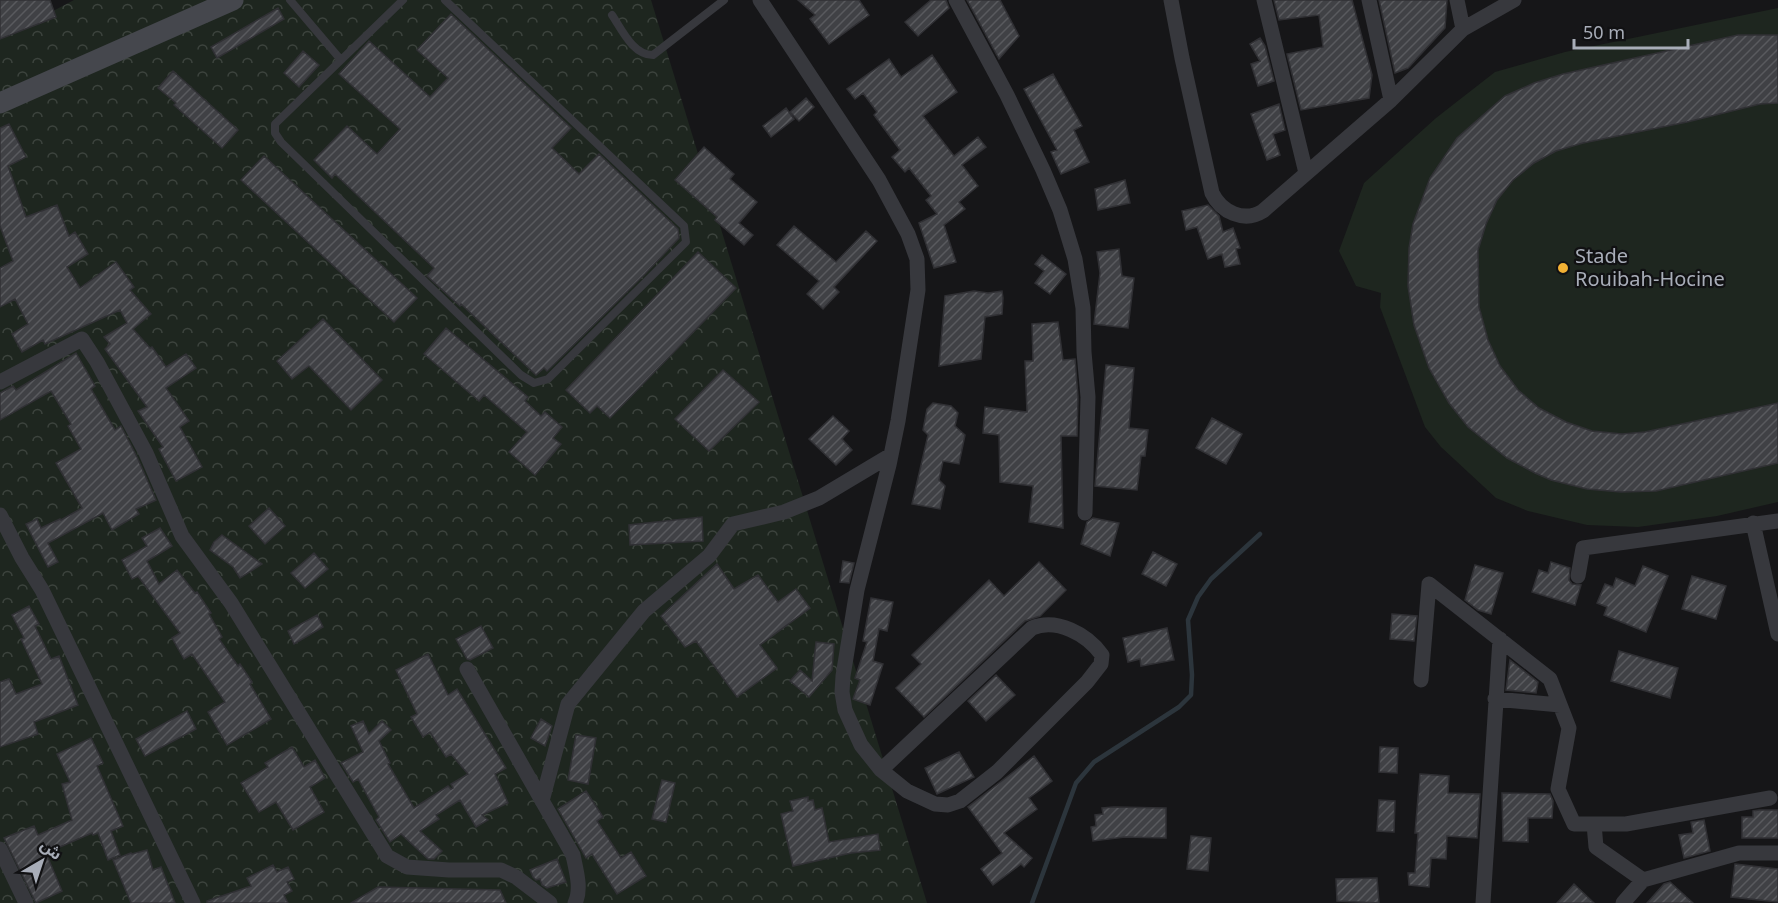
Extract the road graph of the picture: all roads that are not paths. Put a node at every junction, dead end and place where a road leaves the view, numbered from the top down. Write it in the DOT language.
graph roads {
  1 [pos="233,0"];
  2 [pos="290,0"];
  3 [pos="403,0"];
  4 [pos="445,0"];
  5 [pos="724,0"];
  6 [pos="760,0"];
  7 [pos="956,0"];
  8 [pos="1171,0"];
  9 [pos="1264,0"];
  10 [pos="1369,0"];
  11 [pos="1457,0"];
  12 [pos="1514,0"];
  13 [pos="612,15"];
  14 [pos="1463,29"];
  15 [pos="340,60"];
  16 [pos="1391,100"];
  17 [pos="0,103"];
  18 [pos="1306,173"];
  19 [pos="0,382"];
  20 [pos="891,455"];
  21 [pos="1085,513"];
  22 [pos="0,515"];
  23 [pos="1778,521"];
  24 [pos="1753,523"];
  25 [pos="1578,576"];
  26 [pos="1778,634"];
  27 [pos="1500,639"];
  28 [pos="467,669"];
  29 [pos="1421,680"];
  30 [pos="1495,699"];
  31 [pos="1560,705"];
  32 [pos="881,771"];
  33 [pos="1770,798"];
  34 [pos="542,801"];
  35 [pos="1594,824"];
  36 [pos="0,849"];
  37 [pos="1778,853"];
  38 [pos="1643,880"];
  39 [pos="26,903"];
  40 [pos="193,903"];
  41 [pos="550,903"];
  42 [pos="575,903"];
  43 [pos="1483,903"];
  44 [pos="1623,903"];
  1 -- 17 [label="main road"];
  2 -- 15 [label="lane"];
  3 -- 15 [label="lane"];
  4 -- 15 [label="lane"];
  5 -- 13 [label="lane"];
  6 -- 20 [label="street"];
  7 -- 21 [label="street"];
  8 -- 18 [label="street"];
  9 -- 18 [label="street"];
  10 -- 16 [label="street"];
  11 -- 14 [label="street"];
  12 -- 14 [label="street"];
  14 -- 16 [label="street"];
  16 -- 18 [label="street"];
  19 -- 41 [label="street"];
  20 -- 32 [label="street"];
  20 -- 34 [label="street"];
  22 -- 40 [label="street"];
  23 -- 24 [label="street"];
  24 -- 25 [label="street"];
  24 -- 26 [label="street"];
  27 -- 29 [label="street"];
  27 -- 30 [label="street"];
  27 -- 31 [label="street"];
  28 -- 34 [label="street"];
  30 -- 31 [label="street"];
  30 -- 43 [label="street"];
  31 -- 35 [label="street"];
  32 -- 32 [label="street"];
  33 -- 35 [label="street"];
  34 -- 42 [label="street"];
  35 -- 38 [label="street"];
  36 -- 39 [label="street"];
  37 -- 38 [label="street"];
  38 -- 44 [label="street"];
}
